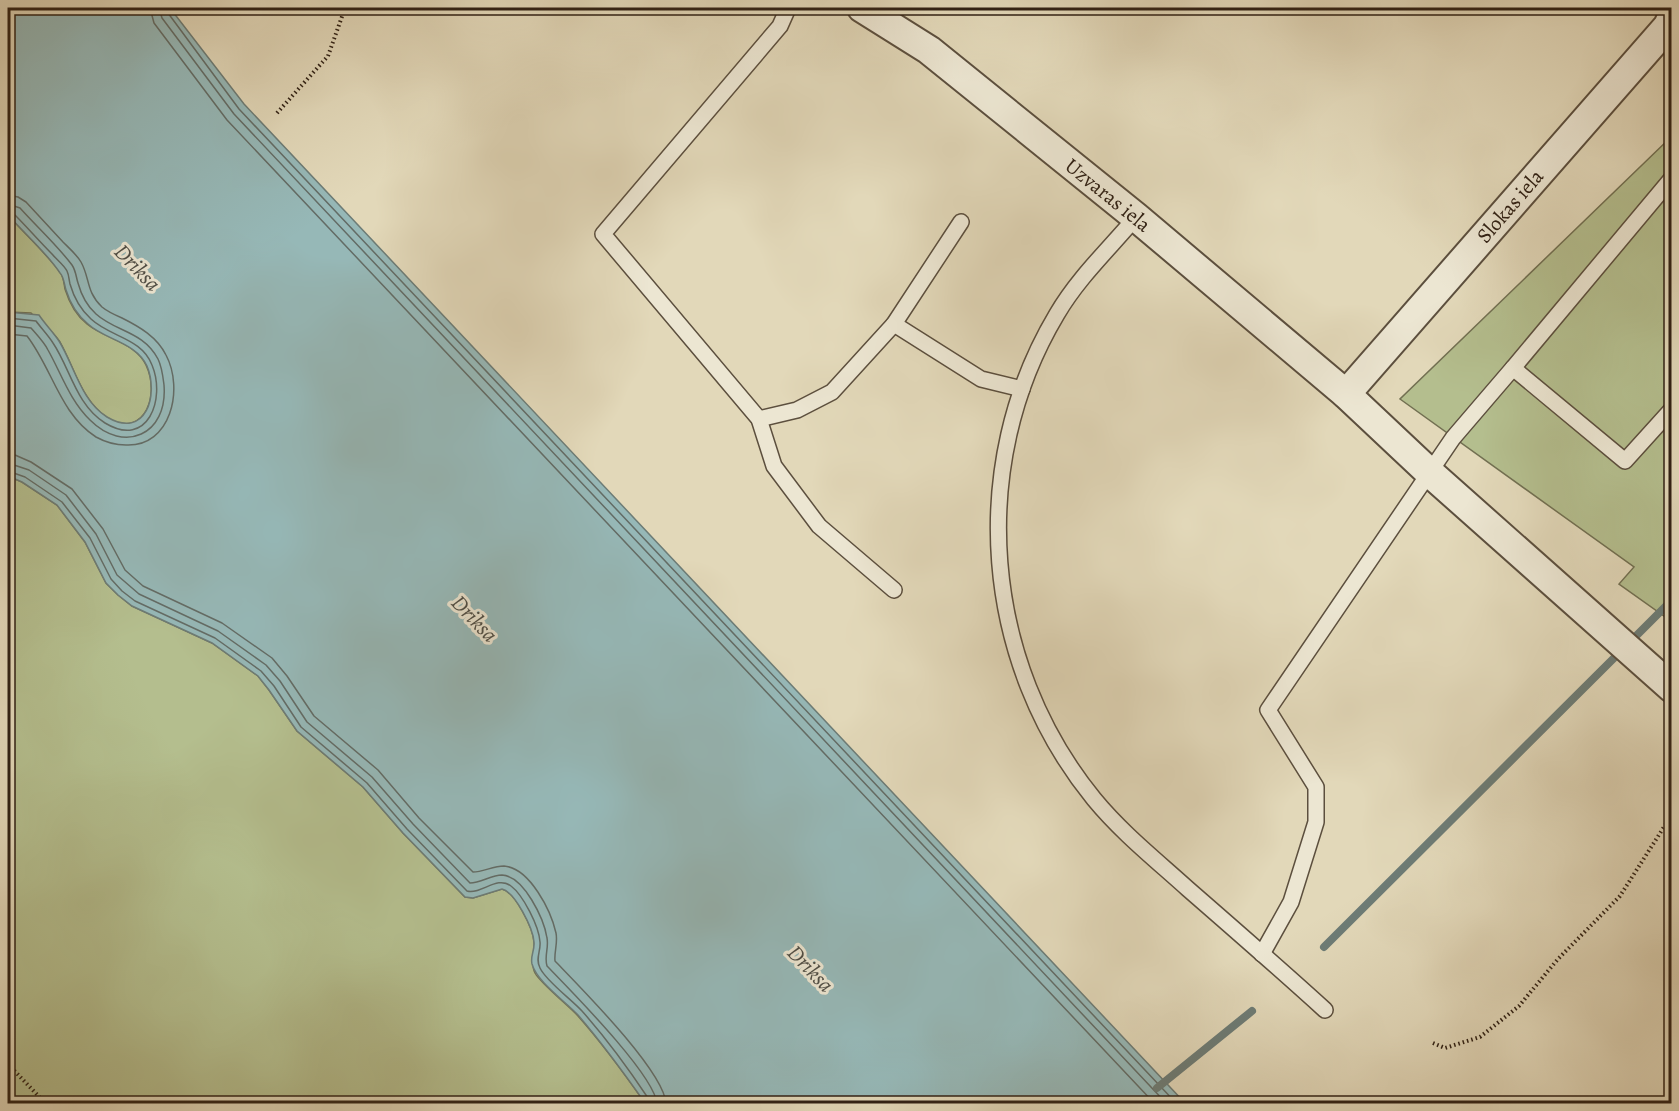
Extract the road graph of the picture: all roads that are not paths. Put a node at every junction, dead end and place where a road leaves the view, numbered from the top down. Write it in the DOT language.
graph roads {
  1 [pos="788,8"];
  2 [pos="862,8"];
  3 [pos="1671,17"];
  4 [pos="1671,178"];
  5 [pos="1136,217"];
  6 [pos="961,222"];
  7 [pos="894,324"];
  8 [pos="1513,368"];
  9 [pos="1022,388"];
  10 [pos="1346,394"];
  11 [pos="1671,409"];
  12 [pos="759,419"];
  13 [pos="1430,473"];
  14 [pos="894,590"];
  15 [pos="1671,688"];
  16 [pos="1262,954"];
  17 [pos="1325,1010"];
  1 -- 12 [label="lane"];
  2 -- 5 [label="street, Uzvaras iela"];
  3 -- 10 [label="street, Slokas iela"];
  4 -- 8 [label="lane"];
  5 -- 9 [label="lane"];
  5 -- 10 [label="street, Uzvaras iela"];
  6 -- 7 [label="lane"];
  7 -- 9 [label="lane"];
  7 -- 12 [label="lane"];
  8 -- 11 [label="lane"];
  8 -- 13 [label="lane"];
  9 -- 16 [label="lane"];
  10 -- 13 [label="street, Uzvaras iela"];
  12 -- 14 [label="lane"];
  13 -- 15 [label="street, Uzvaras iela"];
  13 -- 16 [label="lane"];
  16 -- 17 [label="lane"];
}
